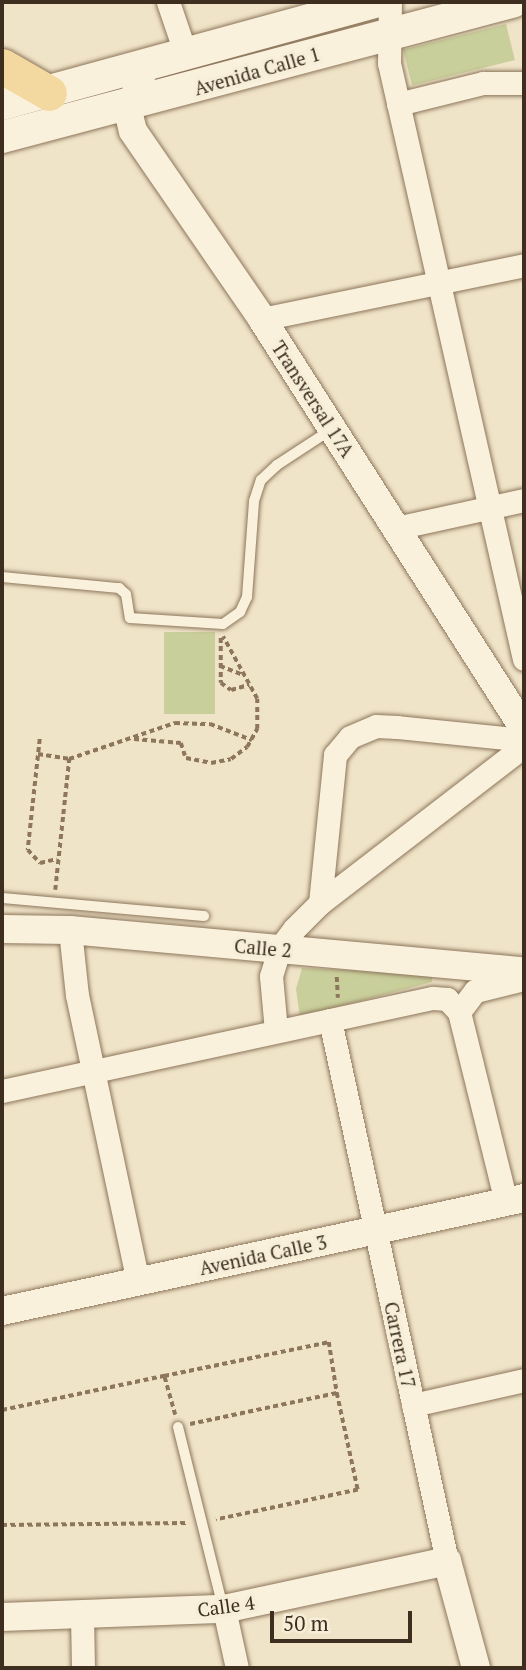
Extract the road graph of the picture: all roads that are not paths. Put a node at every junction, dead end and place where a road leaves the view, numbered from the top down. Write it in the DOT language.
graph roads {
  1 [pos="168,2"];
  2 [pos="376,2"];
  3 [pos="390,2"];
  4 [pos="512,2"];
  5 [pos="387,35"];
  6 [pos="186,55"];
  7 [pos="2,66"];
  8 [pos="144,67"];
  9 [pos="524,83"];
  10 [pos="49,93"];
  11 [pos="2,104"];
  12 [pos="398,104"];
  13 [pos="131,106"];
  14 [pos="2,137"];
  15 [pos="524,265"];
  16 [pos="441,282"];
  17 [pos="262,319"];
  18 [pos="332,429"];
  19 [pos="524,500"];
  20 [pos="489,508"];
  21 [pos="396,528"];
  22 [pos="2,577"];
  23 [pos="524,659"];
  24 [pos="524,728"];
  25 [pos="524,740"];
  26 [pos="524,746"];
  27 [pos="2,898"];
  28 [pos="320,903"];
  29 [pos="204,916"];
  30 [pos="142,923"];
  31 [pos="2,929"];
  32 [pos="69,930"];
  33 [pos="279,949"];
  34 [pos="524,971"];
  35 [pos="524,979"];
  36 [pos="459,1012"];
  37 [pos="335,1019"];
  38 [pos="276,1031"];
  39 [pos="92,1071"];
  40 [pos="2,1091"];
  41 [pos="515,1200"];
  42 [pos="376,1230"];
  43 [pos="138,1282"];
  44 [pos="2,1311"];
  45 [pos="524,1380"];
  46 [pos="413,1405"];
  47 [pos="178,1427"];
  48 [pos="447,1561"];
  49 [pos="224,1609"];
  50 [pos="82,1615"];
  51 [pos="2,1617"];
  52 [pos="83,1668"];
  53 [pos="237,1668"];
  54 [pos="476,1668"];
  1 -- 6 [label="street"];
  2 -- 6 [label="main road, Avenida Calle 1"];
  3 -- 5 [label="street"];
  4 -- 5 [label="main road, Avenida Calle 1"];
  5 -- 12 [label="street"];
  5 -- 13 [label="main road, Avenida Calle 1"];
  6 -- 8 [label="main road, Avenida Calle 1"];
  7 -- 10 [label="main road"];
  8 -- 10 [label="main road, Avenida Calle 1"];
  8 -- 13 [label="street"];
  9 -- 12 [label="street"];
  10 -- 11 [label="main road, Avenida Calle 1"];
  12 -- 16 [label="street"];
  13 -- 14 [label="main road, Avenida Calle 1"];
  13 -- 17 [label="street, Transversal 17A"];
  15 -- 16 [label="street"];
  16 -- 17 [label="street"];
  16 -- 20 [label="street"];
  17 -- 18 [label="street, Transversal 17A"];
  18 -- 21 [label="street, Transversal 17A"];
  18 -- 22 [label="lane"];
  19 -- 20 [label="street"];
  20 -- 21 [label="street"];
  20 -- 23 [label="street"];
  21 -- 24 [label="street, Transversal 17A"];
  25 -- 28 [label="street"];
  26 -- 28 [label="street"];
  27 -- 30 [label="lane"];
  28 -- 33 [label="street"];
  29 -- 30 [label="lane"];
  30 -- 32 [label="street, Calle 2"];
  30 -- 33 [label="street, Calle 2"];
  31 -- 32 [label="street, Calle 2"];
  32 -- 39 [label="street"];
  33 -- 34 [label="street, Calle 2"];
  33 -- 38 [label="street"];
  35 -- 36 [label="street"];
  36 -- 37 [label="street"];
  36 -- 41 [label="street"];
  37 -- 38 [label="street"];
  37 -- 42 [label="street, Carrera 17"];
  38 -- 39 [label="street"];
  39 -- 40 [label="street"];
  39 -- 43 [label="street"];
  41 -- 42 [label="street, Avenida Calle 3"];
  42 -- 43 [label="street, Avenida Calle 3"];
  42 -- 46 [label="street, Carrera 17"];
  43 -- 44 [label="street, Avenida Calle 3"];
  45 -- 46 [label="street"];
  46 -- 48 [label="street, Carrera 17"];
  47 -- 49 [label="lane"];
  48 -- 49 [label="street, Calle 4"];
  48 -- 54 [label="street, Carrera 17"];
  49 -- 50 [label="street, Calle 4"];
  49 -- 53 [label="street"];
  50 -- 51 [label="street, Calle 4"];
  50 -- 52 [label="street"];
}
